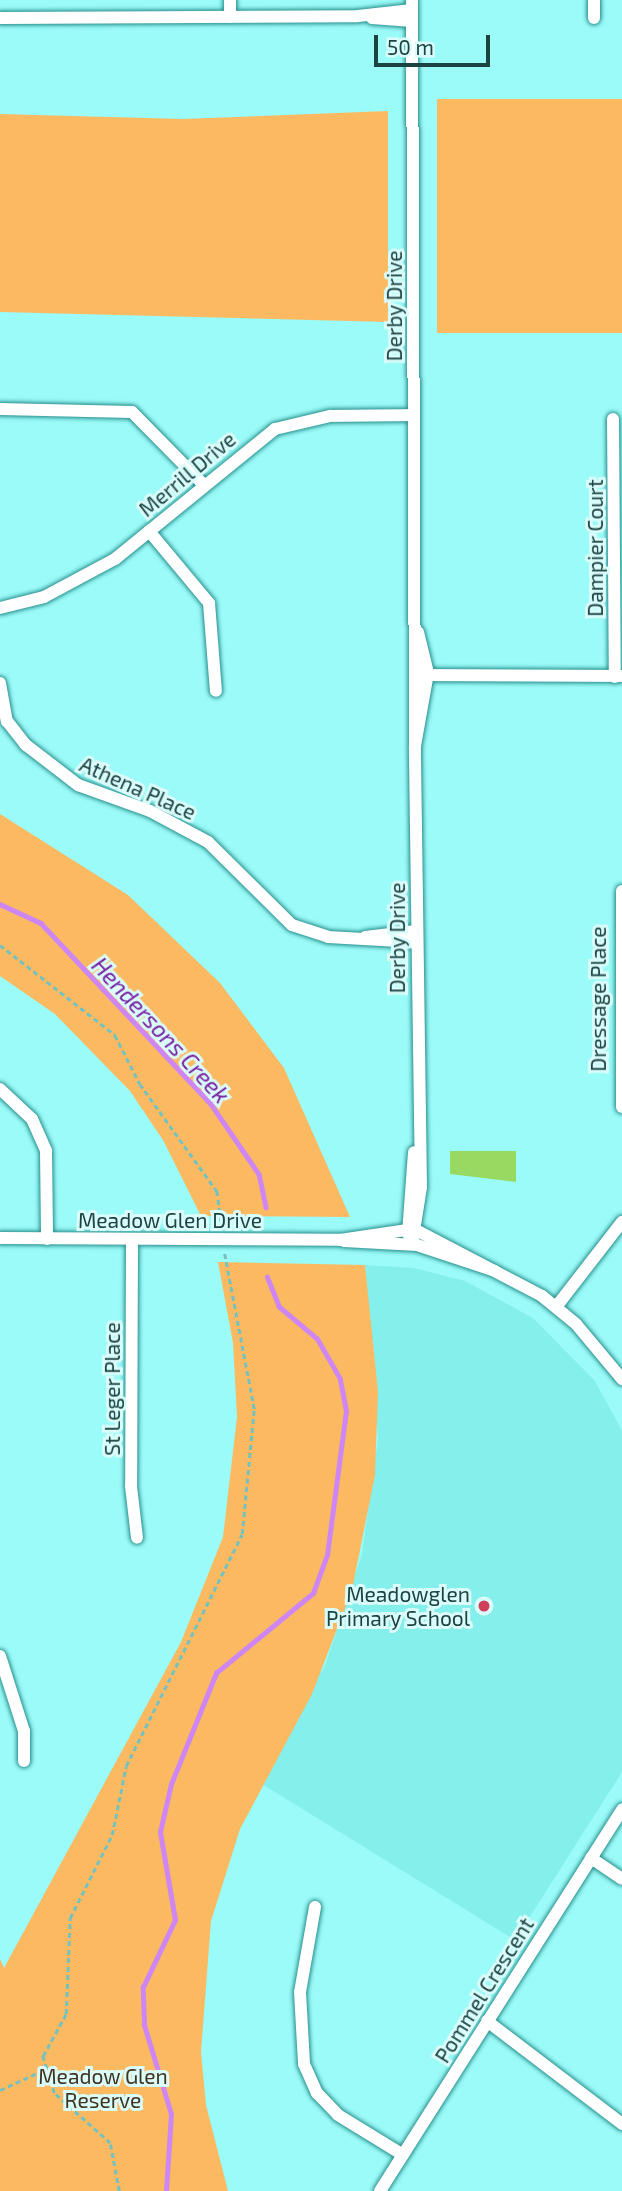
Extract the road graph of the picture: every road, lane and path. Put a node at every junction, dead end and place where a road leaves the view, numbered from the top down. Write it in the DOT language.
graph roads {
  1 [pos="230,0"];
  2 [pos="594,0"];
  3 [pos="412,10"];
  4 [pos="230,17"];
  5 [pos="0,18"];
  6 [pos="594,18"];
  7 [pos="0,409"];
  8 [pos="414,415"];
  9 [pos="613,419"];
  10 [pos="204,485"];
  11 [pos="149,531"];
  12 [pos="0,608"];
  13 [pos="425,677"];
  14 [pos="618,677"];
  15 [pos="0,683"];
  16 [pos="216,691"];
  17 [pos="622,891"];
  18 [pos="416,936"];
  19 [pos="0,945"];
  20 [pos="0,1089"];
  21 [pos="622,1107"];
  22 [pos="622,1222"];
  23 [pos="412,1229"];
  24 [pos="0,1238"];
  25 [pos="47,1239"];
  26 [pos="132,1239"];
  27 [pos="223,1240"];
  28 [pos="340,1240"];
  29 [pos="412,1244"];
  30 [pos="506,1274"];
  31 [pos="556,1307"];
  32 [pos="621,1379"];
  33 [pos="137,1538"];
  34 [pos="0,1656"];
  35 [pos="24,1761"];
  36 [pos="622,1809"];
  37 [pos="591,1858"];
  38 [pos="622,1880"];
  39 [pos="315,1907"];
  40 [pos="487,2021"];
  41 [pos="44,2070"];
  42 [pos="0,2090"];
  43 [pos="622,2124"];
  44 [pos="402,2155"];
  45 [pos="119,2191"];
  46 [pos="380,2191"];
  1 -- 4 [label="street"];
  2 -- 6 [label="street"];
  3 -- 4 [label="street"];
  3 -- 8 [label="street, Derby Drive"];
  4 -- 5 [label="street"];
  7 -- 10 [label="street"];
  8 -- 10 [label="street, Merrill Drive"];
  8 -- 13 [label="street, Derby Drive"];
  9 -- 14 [label="street, Dampier Court"];
  10 -- 11 [label="street, Merrill Drive"];
  11 -- 12 [label="street, Merrill Drive"];
  11 -- 16 [label="street"];
  13 -- 14 [label="street"];
  13 -- 18 [label="street, Derby Drive"];
  15 -- 18 [label="street, Athena Place"];
  17 -- 21 [label="street, Dressage Place"];
  18 -- 23 [label="street, Derby Drive"];
  19 -- 27 [label="path"];
  20 -- 25 [label="street"];
  22 -- 31 [label="street"];
  23 -- 28 [label="street, Meadow Glen Drive"];
  23 -- 29 [label="street, Derby Drive"];
  23 -- 30 [label="street, Meadow Glen Drive"];
  24 -- 25 [label="street, Meadow Glen Drive"];
  25 -- 26 [label="street, Meadow Glen Drive"];
  26 -- 27 [label="street, Meadow Glen Drive"];
  26 -- 33 [label="street, St Leger Place"];
  27 -- 28 [label="street, Meadow Glen Drive"];
  27 -- 41 [label="path"];
  28 -- 29 [label="street, Meadow Glen Drive"];
  29 -- 30 [label="street, Meadow Glen Drive"];
  30 -- 31 [label="street, Meadow Glen Drive"];
  31 -- 32 [label="street, Meadow Glen Drive"];
  34 -- 35 [label="street"];
  36 -- 37 [label="street, Pommel Crescent"];
  37 -- 38 [label="street"];
  37 -- 40 [label="street, Pommel Crescent"];
  39 -- 44 [label="street"];
  40 -- 43 [label="street"];
  40 -- 44 [label="street, Pommel Crescent"];
  41 -- 42 [label="path"];
  41 -- 45 [label="path"];
  44 -- 46 [label="street, Pommel Crescent"];
}
